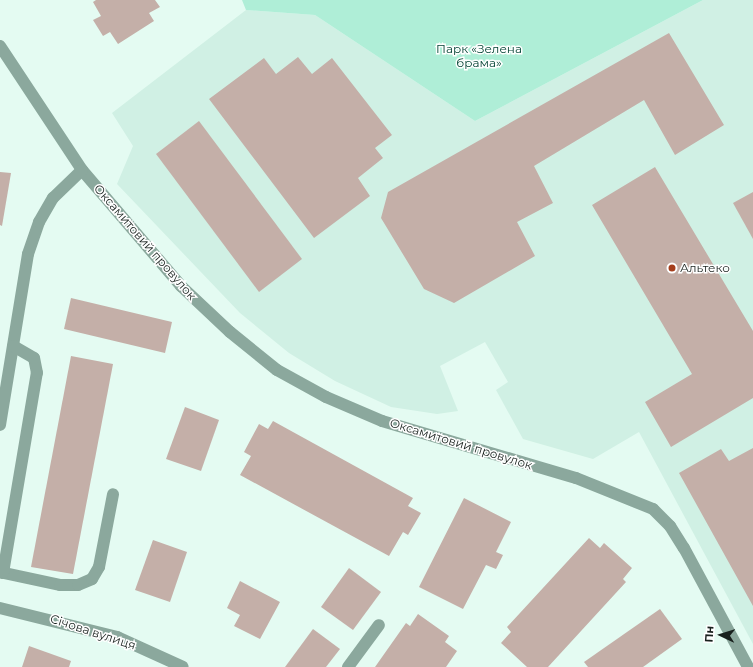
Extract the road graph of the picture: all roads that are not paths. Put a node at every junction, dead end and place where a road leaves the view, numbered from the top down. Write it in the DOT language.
graph roads {
  1 [pos="0,46"];
  2 [pos="82,170"];
  3 [pos="13,346"];
  4 [pos="0,424"];
  5 [pos="113,494"];
  6 [pos="2,572"];
  7 [pos="0,608"];
  8 [pos="379,625"];
  9 [pos="183,667"];
  10 [pos="348,667"];
  11 [pos="748,667"];
  1 -- 2 [label="street, Оксамитовий провулок"];
  2 -- 3 [label="street"];
  2 -- 11 [label="street, Оксамитовий провулок"];
  3 -- 4 [label="street"];
  3 -- 6 [label="street"];
  5 -- 6 [label="street"];
  7 -- 9 [label="street, Січова вулиця"];
  8 -- 10 [label="street"];
}
